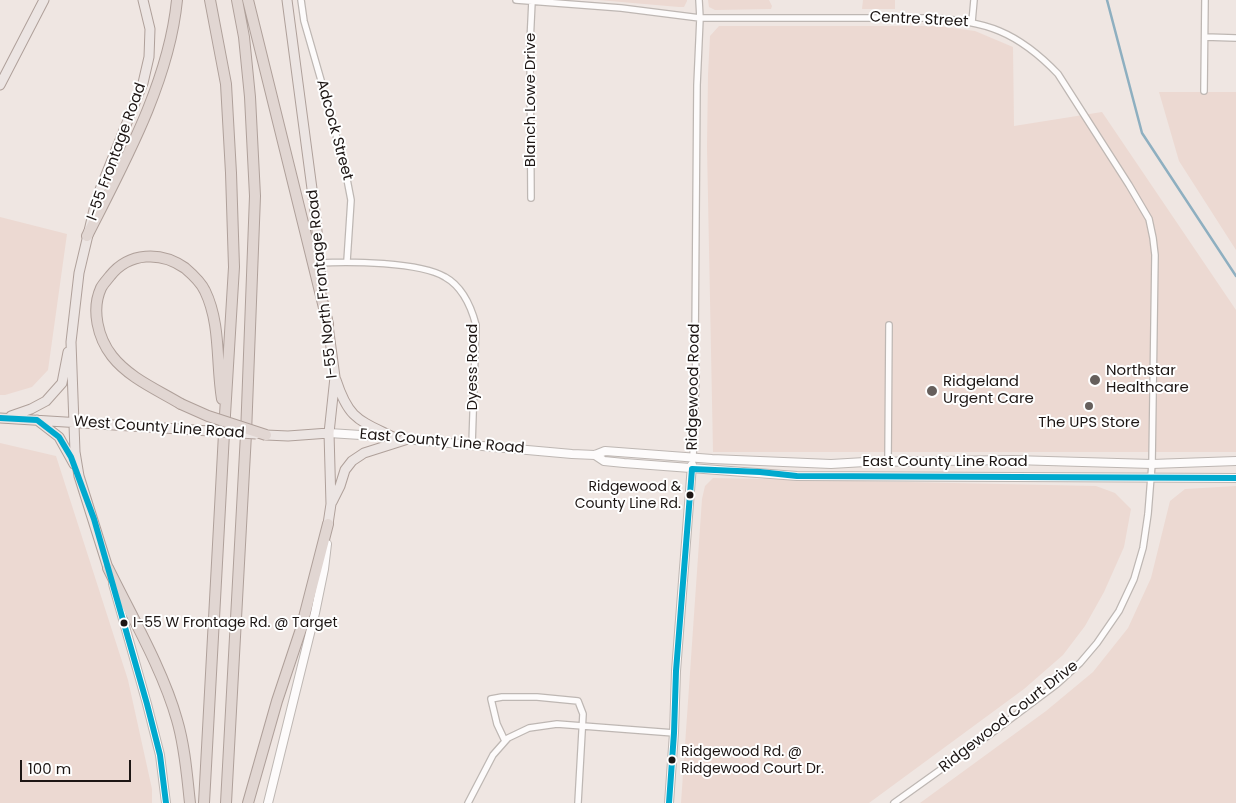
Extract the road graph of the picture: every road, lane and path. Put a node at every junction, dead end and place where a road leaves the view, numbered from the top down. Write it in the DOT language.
graph roads {
  1 [pos="44,0"];
  2 [pos="143,0"];
  3 [pos="177,0"];
  4 [pos="210,0"];
  5 [pos="237,0"];
  6 [pos="248,0"];
  7 [pos="287,0"];
  8 [pos="302,0"];
  9 [pos="516,0"];
  10 [pos="699,0"];
  11 [pos="974,0"];
  12 [pos="1206,0"];
  13 [pos="532,1"];
  14 [pos="700,18"];
  15 [pos="972,22"];
  16 [pos="1205,38"];
  17 [pos="1236,38"];
  18 [pos="0,85"];
  19 [pos="1204,91"];
  20 [pos="531,198"];
  21 [pos="87,236"];
  22 [pos="348,261"];
  23 [pos="319,263"];
  24 [pos="328,324"];
  25 [pos="889,325"];
  26 [pos="71,342"];
  27 [pos="335,377"];
  28 [pos="225,415"];
  29 [pos="3,418"];
  30 [pos="37,420"];
  31 [pos="75,423"];
  32 [pos="329,433"];
  33 [pos="266,435"];
  34 [pos="288,436"];
  35 [pos="395,438"];
  36 [pos="408,439"];
  37 [pos="472,445"];
  38 [pos="595,455"];
  39 [pos="693,458"];
  40 [pos="1236,461"];
  41 [pos="888,462"];
  42 [pos="1152,464"];
  43 [pos="692,469"];
  44 [pos="79,476"];
  45 [pos="1150,477"];
  46 [pos="1236,478"];
  47 [pos="331,504"];
  48 [pos="328,524"];
  49 [pos="108,568"];
  50 [pos="582,726"];
  51 [pos="674,733"];
  52 [pos="505,741"];
  53 [pos="166,803"];
  54 [pos="190,803"];
  55 [pos="204,803"];
  56 [pos="226,803"];
  57 [pos="248,803"];
  58 [pos="268,803"];
  59 [pos="468,803"];
  60 [pos="578,803"];
  61 [pos="669,803"];
  62 [pos="894,803"];
  1 -- 18 [label="main road"];
  2 -- 21 [label="main road, I-55 Frontage Road"];
  3 -- 21 [label="highway"];
  4 -- 28 [label="highway"];
  5 -- 56 [label="highway"];
  6 -- 24 [label="highway"];
  7 -- 23 [label="main road, I-55 North Frontage Road"];
  8 -- 22 [label="street, Adcock Street"];
  9 -- 13 [label="street, Centre Street"];
  10 -- 14 [label="street, Ridgewood Road"];
  11 -- 15 [label="street"];
  12 -- 16 [label="street"];
  13 -- 14 [label="street, Centre Street"];
  13 -- 20 [label="street, Blanch Lowe Drive"];
  14 -- 15 [label="street, Centre Street"];
  14 -- 39 [label="street, Ridgewood Road"];
  15 -- 42 [label="street, Centre Street"];
  16 -- 17 [label="street"];
  16 -- 19 [label="street"];
  21 -- 26 [label="main road, I-55 Frontage Road"];
  22 -- 23 [label="street, Dyess Road"];
  22 -- 37 [label="street, Dyess Road"];
  23 -- 24 [label="main road, I-55 North Frontage Road"];
  24 -- 27 [label="main road, I-55 North Frontage Road"];
  25 -- 41 [label="street"];
  26 -- 29 [label="main road"];
  26 -- 31 [label="main road, I-55 Frontage Road"];
  27 -- 32 [label="main road, I-55 North Frontage Road"];
  27 -- 35 [label="main road"];
  28 -- 33 [label="highway, bridge"];
  28 -- 55 [label="highway"];
  29 -- 30 [label="main road, West County Line Road"];
  30 -- 31 [label="main road, West County Line Road"];
  30 -- 44 [label="main road"];
  31 -- 33 [label="main road, West County Line Road, bridge"];
  31 -- 44 [label="main road, I-55 Frontage Road"];
  32 -- 34 [label="main road, East County Line Road"];
  32 -- 35 [label="main road, East County Line Road"];
  32 -- 47 [label="main road, I-55 North Frontage Road"];
  33 -- 34 [label="main road, West County Line Road"];
  35 -- 36 [label="main road, East County Line Road"];
  36 -- 37 [label="main road, East County Line Road"];
  36 -- 47 [label="main road"];
  37 -- 38 [label="main road, East County Line Road"];
  38 -- 39 [label="main road, East County Line Road"];
  38 -- 43 [label="main road, East County Line Road"];
  39 -- 41 [label="main road, East County Line Road"];
  39 -- 43 [label="main road, Ridgewood Road"];
  40 -- 42 [label="main road, East County Line Road"];
  41 -- 42 [label="main road, East County Line Road"];
  42 -- 45 [label="street, Centre Street"];
  43 -- 45 [label="main road, East County Line Road"];
  43 -- 51 [label="main road, Ridgewood Road"];
  44 -- 49 [label="main road"];
  45 -- 46 [label="main road, East County Line Road"];
  45 -- 62 [label="street, Ridgewood Court Drive"];
  47 -- 48 [label="main road, I-55 North Frontage Road"];
  48 -- 57 [label="highway"];
  48 -- 58 [label="main road, I-55 North Frontage Road"];
  49 -- 53 [label="main road"];
  49 -- 54 [label="highway"];
  50 -- 51 [label="street"];
  50 -- 52 [label="street"];
  50 -- 52 [label="street"];
  50 -- 60 [label="street"];
  51 -- 61 [label="main road, Ridgewood Road"];
  52 -- 59 [label="street"];
}
